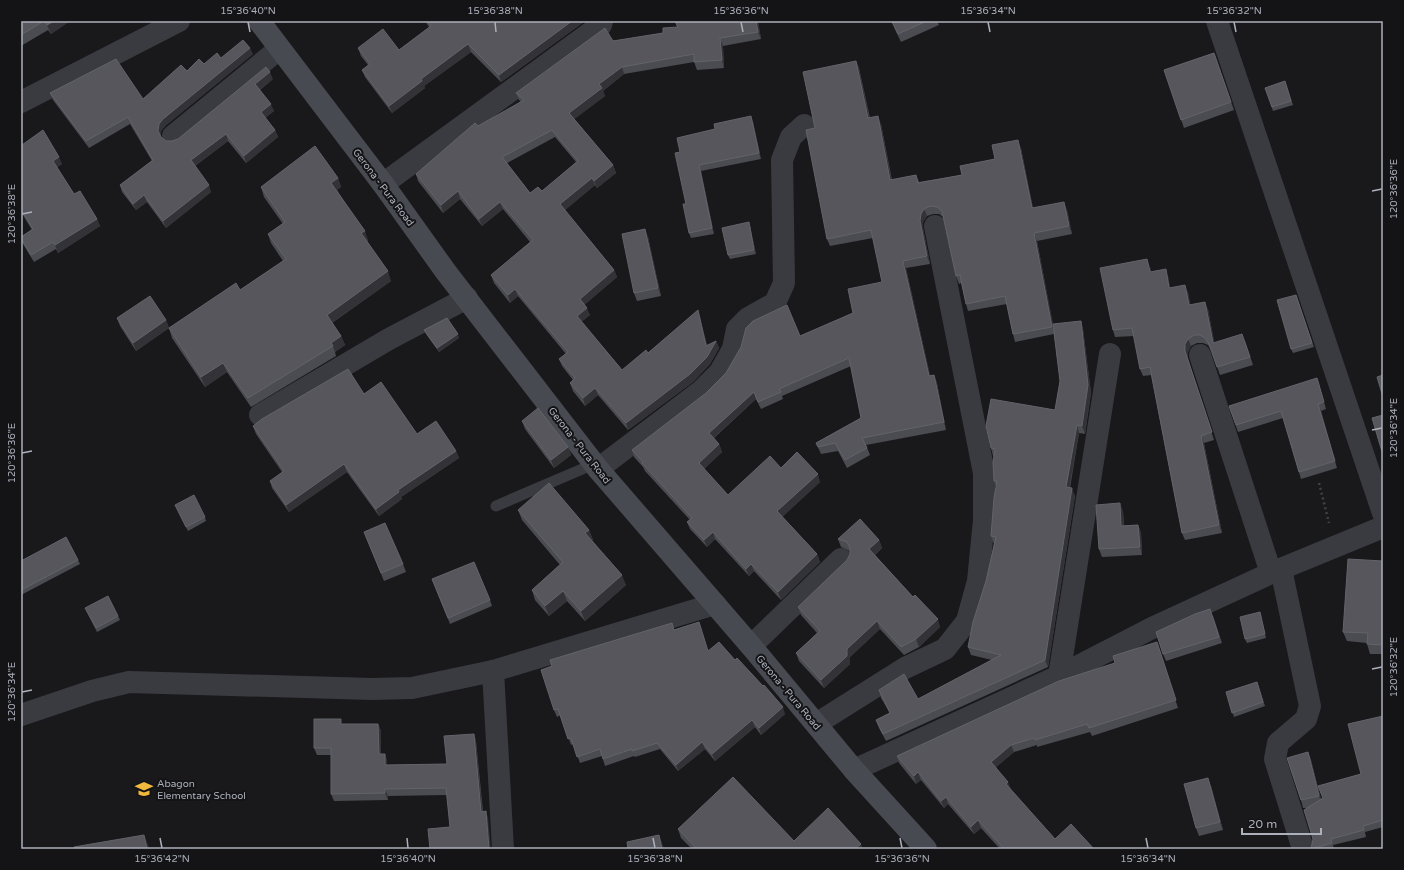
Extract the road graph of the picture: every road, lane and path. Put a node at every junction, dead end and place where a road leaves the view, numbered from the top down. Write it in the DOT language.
graph roads {
  1 [pos="179,21"];
  2 [pos="258,21"];
  3 [pos="602,21"];
  4 [pos="1217,21"];
  5 [pos="279,49"];
  6 [pos="21,102"];
  7 [pos="804,125"];
  8 [pos="173,136"];
  9 [pos="383,184"];
  10 [pos="935,226"];
  11 [pos="467,298"];
  12 [pos="1110,354"];
  13 [pos="1200,355"];
  14 [pos="260,415"];
  15 [pos="596,466"];
  16 [pos="1319,483"];
  17 [pos="496,506"];
  18 [pos="1383,513"];
  19 [pos="1383,527"];
  20 [pos="1335,546"];
  21 [pos="841,559"];
  22 [pos="1276,571"];
  23 [pos="715,604"];
  24 [pos="751,646"];
  25 [pos="493,671"];
  26 [pos="1059,676"];
  27 [pos="21,715"];
  28 [pos="816,724"];
  29 [pos="854,770"];
  30 [pos="503,849"];
  31 [pos="926,849"];
  32 [pos="1303,849"];
  1 -- 6 [label="street"];
  2 -- 5 [label="main road, Gerona - Pura Road"];
  3 -- 9 [label="street"];
  4 -- 18 [label="street"];
  5 -- 8 [label="street"];
  5 -- 9 [label="main road, Gerona - Pura Road"];
  7 -- 15 [label="street"];
  9 -- 11 [label="main road, Gerona - Pura Road"];
  10 -- 28 [label="street"];
  11 -- 14 [label="street"];
  11 -- 15 [label="main road, Gerona - Pura Road"];
  12 -- 26 [label="street"];
  13 -- 22 [label="street"];
  15 -- 17 [label="lane"];
  15 -- 23 [label="main road, Gerona - Pura Road"];
  16 -- 20 [label="path"];
  19 -- 20 [label="street"];
  20 -- 22 [label="street"];
  21 -- 24 [label="street"];
  22 -- 26 [label="street"];
  22 -- 32 [label="street"];
  23 -- 24 [label="main road, Gerona - Pura Road"];
  23 -- 25 [label="street"];
  24 -- 28 [label="main road, Gerona - Pura Road"];
  25 -- 27 [label="street"];
  25 -- 30 [label="street"];
  26 -- 29 [label="street"];
  28 -- 29 [label="main road, Gerona - Pura Road"];
  29 -- 31 [label="main road, Gerona - Pura Road"];
}
